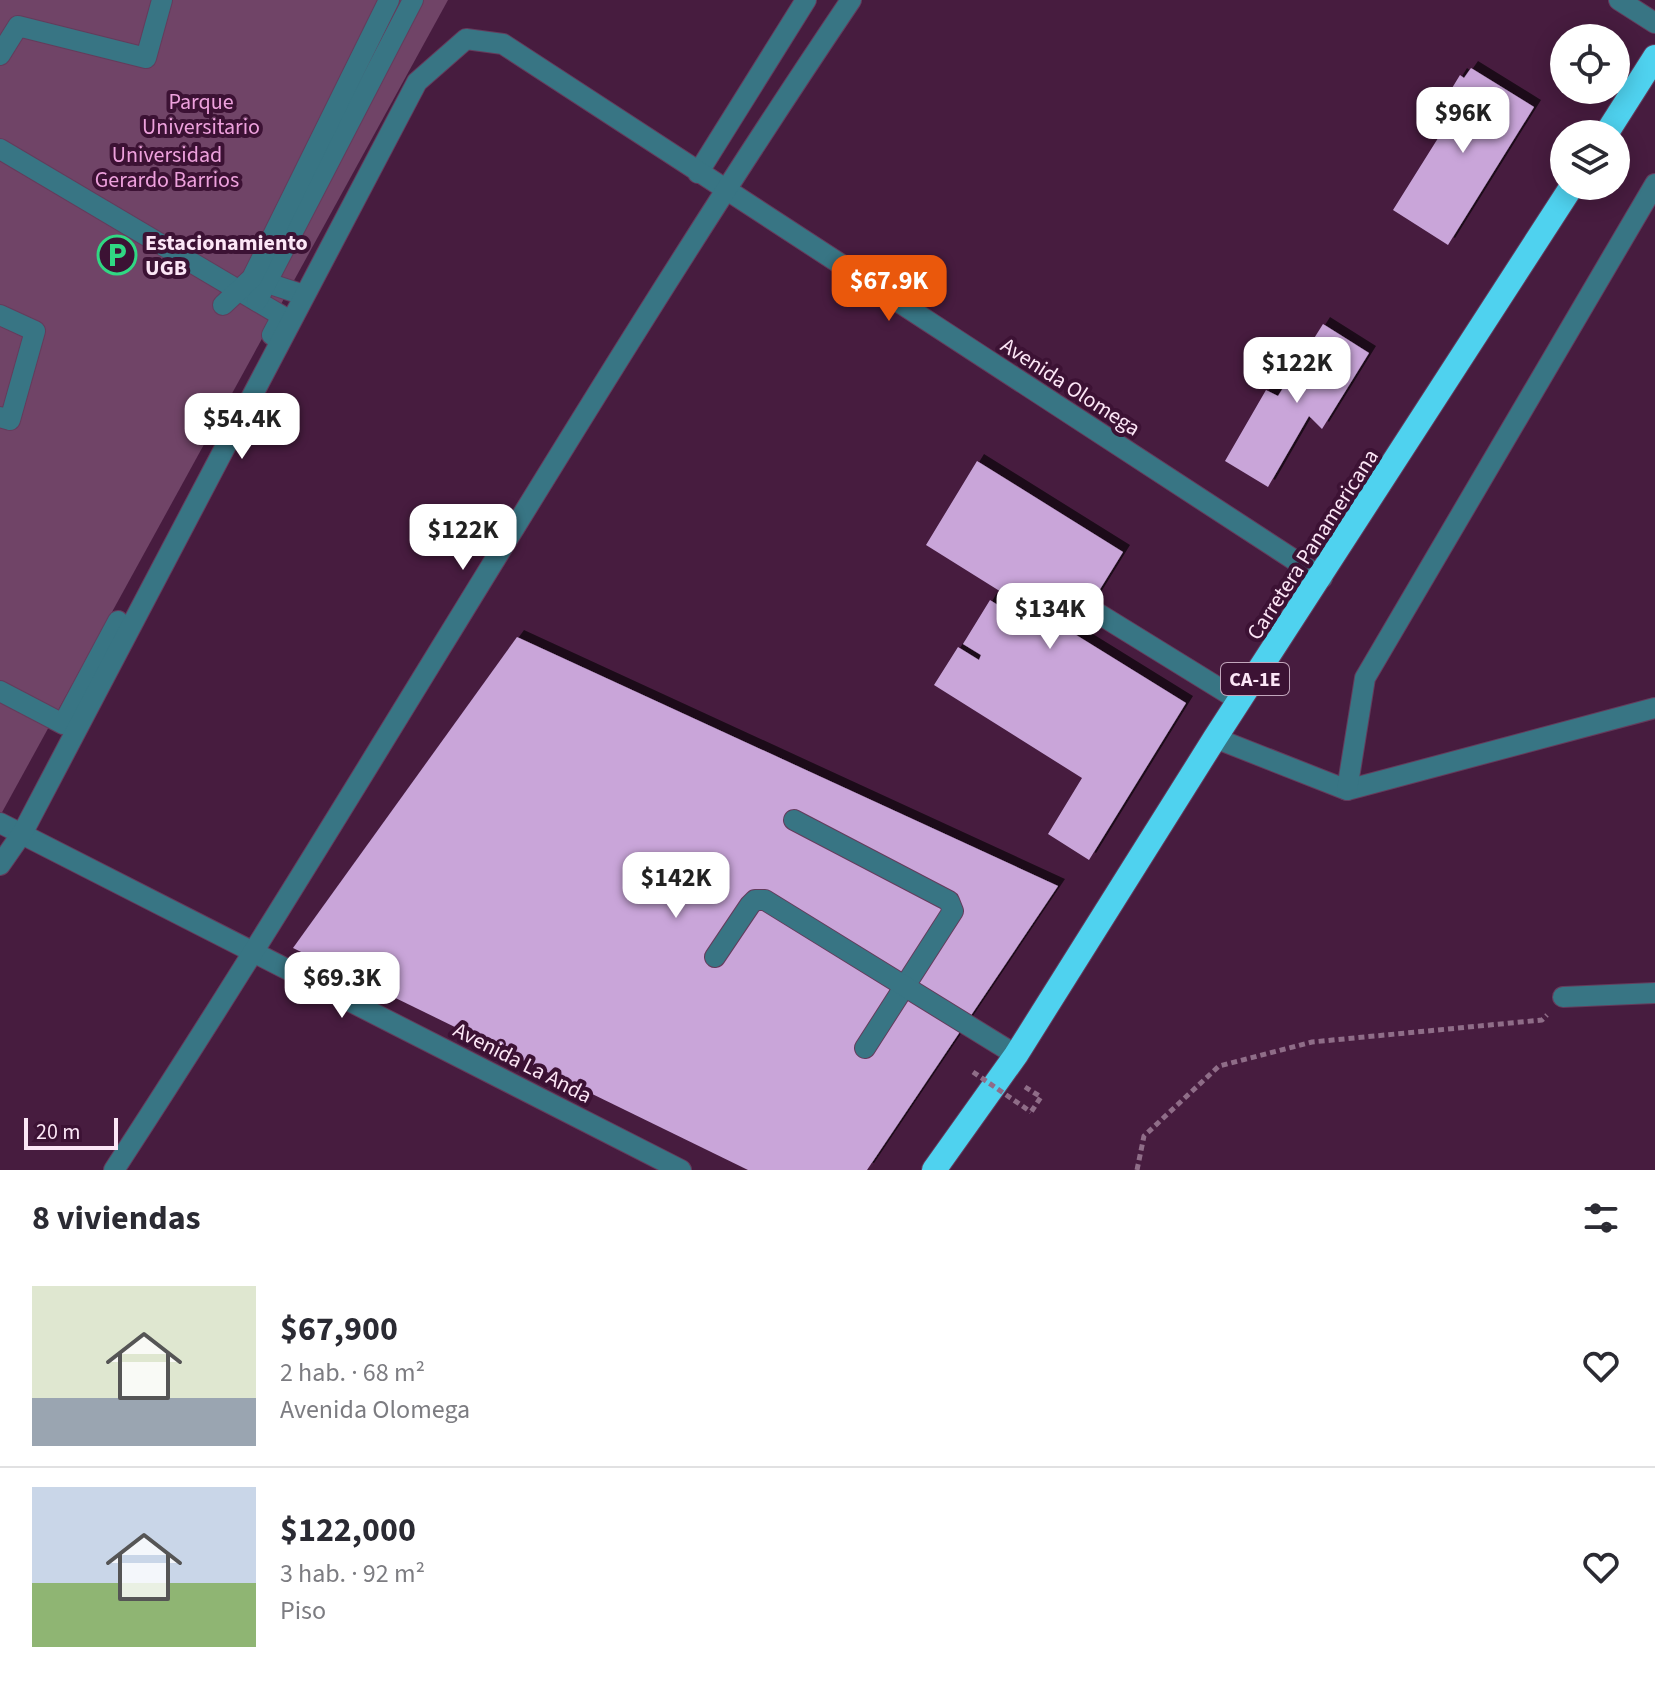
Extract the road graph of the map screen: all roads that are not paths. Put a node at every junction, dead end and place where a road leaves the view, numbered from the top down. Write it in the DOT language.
graph roads {
  1 [pos="162,0"];
  2 [pos="806,0"];
  3 [pos="851,0"];
  4 [pos="1619,0"];
  5 [pos="387,1"];
  6 [pos="410,7"];
  7 [pos="1655,23"];
  8 [pos="0,55"];
  9 [pos="1655,57"];
  10 [pos="1615,120"];
  11 [pos="0,149"];
  12 [pos="698,173"];
  13 [pos="1655,184"];
  14 [pos="723,189"];
  15 [pos="1563,200"];
  16 [pos="254,288"];
  17 [pos="304,295"];
  18 [pos="223,305"];
  19 [pos="0,315"];
  20 [pos="0,417"];
  21 [pos="1322,578"];
  22 [pos="1099,614"];
  23 [pos="0,691"];
  24 [pos="1240,701"];
  25 [pos="1655,708"];
  26 [pos="1215,738"];
  27 [pos="1347,790"];
  28 [pos="794,820"];
  29 [pos="0,823"];
  30 [pos="23,832"];
  31 [pos="0,865"];
  32 [pos="257,951"];
  33 [pos="715,957"];
  34 [pos="908,985"];
  35 [pos="1655,993"];
  36 [pos="1563,997"];
  37 [pos="865,1048"];
  38 [pos="1016,1055"];
  39 [pos="114,1170"];
  40 [pos="681,1170"];
  41 [pos="934,1170"];
  1 -- 8 [label="street"];
  2 -- 12 [label="street"];
  3 -- 14 [label="street"];
  4 -- 7 [label="street"];
  5 -- 6 [label="street"];
  5 -- 16 [label="street"];
  6 -- 16 [label="street"];
  9 -- 10 [label="highway"];
  11 -- 16 [label="street"];
  12 -- 14 [label="street, Avenida Olomega"];
  12 -- 17 [label="street, Avenida Olomega"];
  13 -- 27 [label="street"];
  14 -- 21 [label="street, Avenida Olomega"];
  14 -- 32 [label="street"];
  15 -- 21 [label="highway, Carretera Panamericana / CA-1E"];
  16 -- 17 [label="street"];
  16 -- 18 [label="street"];
  16 -- 23 [label="street"];
  17 -- 30 [label="street"];
  19 -- 20 [label="street"];
  21 -- 24 [label="highway, Carretera Panamericana / CA-1E"];
  22 -- 24 [label="street"];
  24 -- 26 [label="highway, Carretera Panamericana / CA-1E"];
  25 -- 27 [label="street"];
  26 -- 27 [label="street"];
  26 -- 38 [label="highway, Carretera Panamericana / CA-1E"];
  28 -- 34 [label="street"];
  29 -- 30 [label="street, Avenida La Anda"];
  30 -- 31 [label="street"];
  30 -- 32 [label="street, Avenida La Anda"];
  32 -- 39 [label="street"];
  32 -- 40 [label="street, Avenida La Anda"];
  33 -- 34 [label="street"];
  34 -- 37 [label="street"];
  34 -- 38 [label="street"];
  35 -- 36 [label="street"];
  38 -- 41 [label="highway, Carretera Panamericana / CA-1E"];
}
